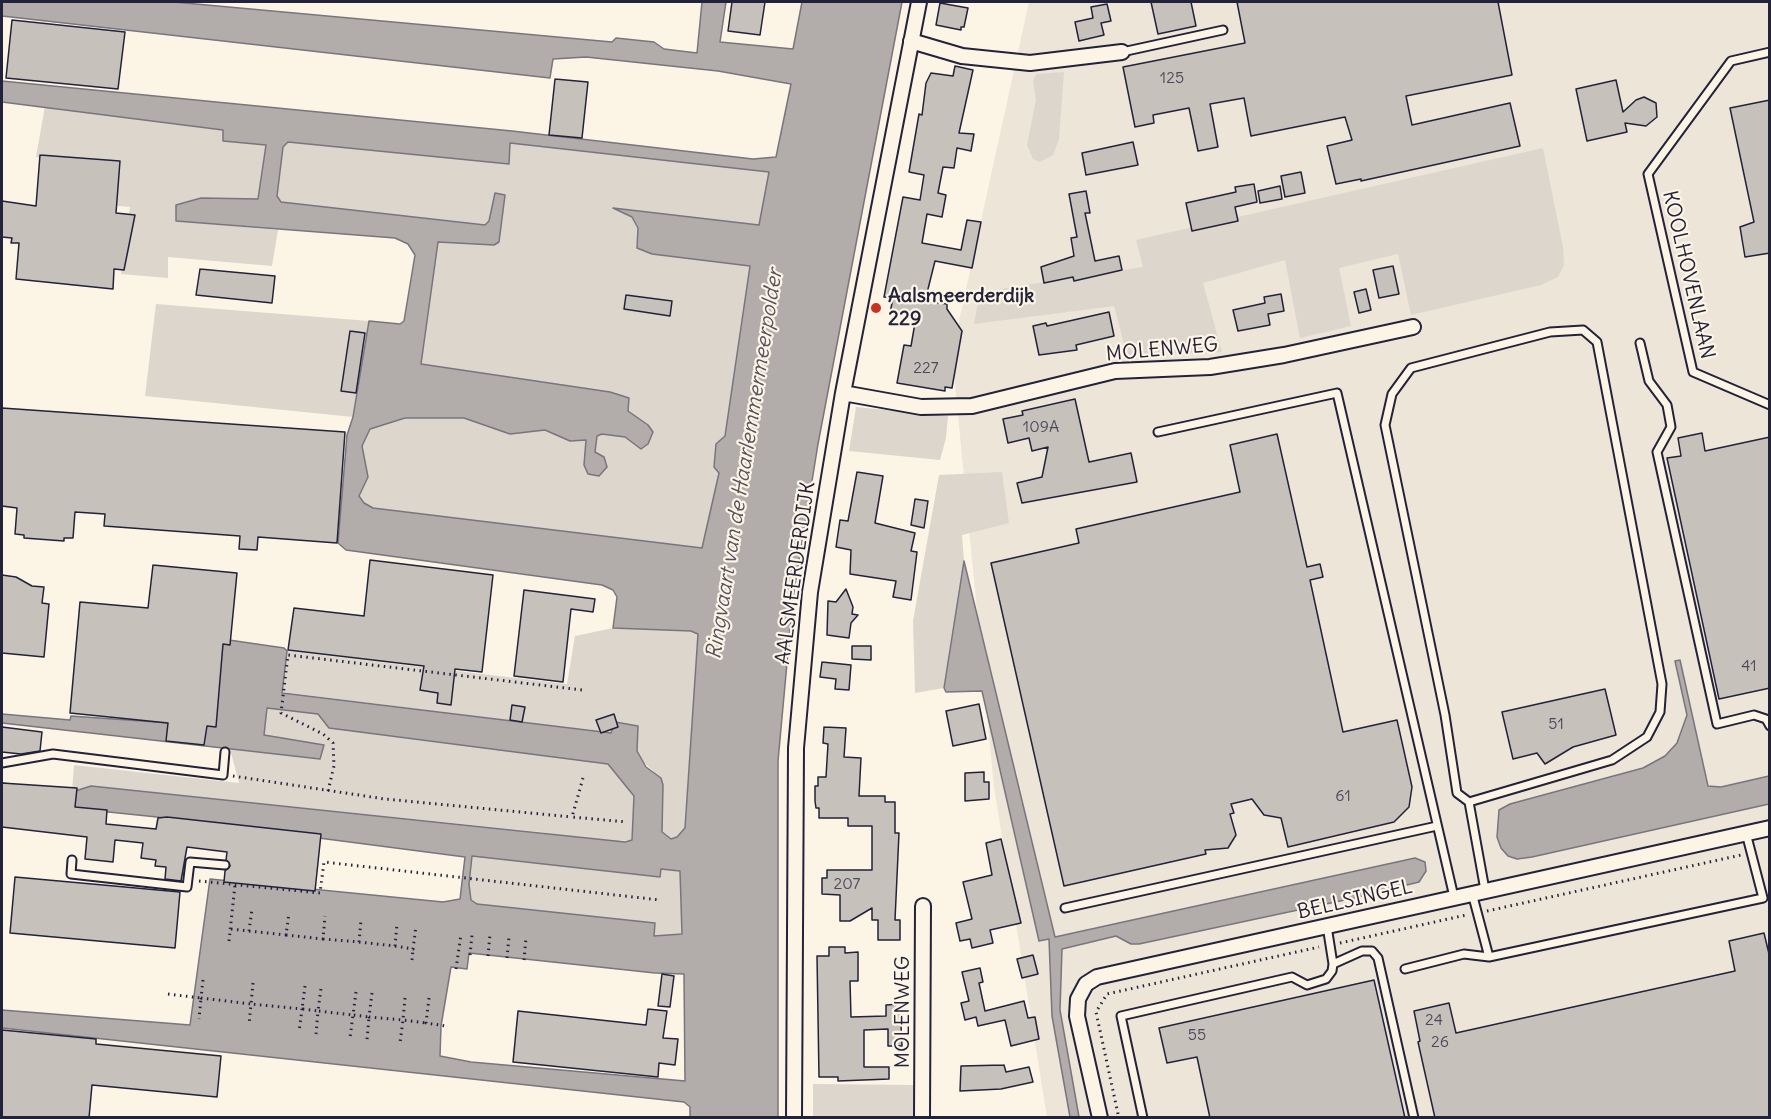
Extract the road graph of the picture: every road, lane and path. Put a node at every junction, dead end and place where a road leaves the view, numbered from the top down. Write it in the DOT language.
graph roads {
  1 [pos="918,2"];
  2 [pos="1223,30"];
  3 [pos="911,41"];
  4 [pos="1122,52"];
  5 [pos="1770,52"];
  6 [pos="1413,327"];
  7 [pos="1640,343"];
  8 [pos="843,393"];
  9 [pos="1770,405"];
  10 [pos="1158,432"];
  11 [pos="582,690"];
  12 [pos="1770,726"];
  13 [pos="225,752"];
  14 [pos="2,763"];
  15 [pos="223,775"];
  16 [pos="583,778"];
  17 [pos="328,791"];
  18 [pos="1468,802"];
  19 [pos="572,817"];
  20 [pos="627,822"];
  21 [pos="1437,826"];
  22 [pos="1770,828"];
  23 [pos="1746,833"];
  24 [pos="1751,853"];
  25 [pos="72,860"];
  26 [pos="225,865"];
  27 [pos="188,879"];
  28 [pos="235,885"];
  29 [pos="1478,892"];
  30 [pos="1454,897"];
  31 [pos="660,900"];
  32 [pos="923,906"];
  33 [pos="1065,908"];
  34 [pos="252,909"];
  35 [pos="289,913"];
  36 [pos="1478,913"];
  37 [pos="325,916"];
  38 [pos="361,920"];
  39 [pos="397,924"];
  40 [pos="416,926"];
  41 [pos="1327,926"];
  42 [pos="231,929"];
  43 [pos="249,931"];
  44 [pos="461,934"];
  45 [pos="490,934"];
  46 [pos="286,935"];
  47 [pos="472,935"];
  48 [pos="508,937"];
  49 [pos="526,938"];
  50 [pos="323,939"];
  51 [pos="228,941"];
  52 [pos="359,942"];
  53 [pos="1328,945"];
  54 [pos="395,946"];
  55 [pos="413,949"];
  56 [pos="470,955"];
  57 [pos="488,956"];
  58 [pos="1489,957"];
  59 [pos="507,958"];
  60 [pos="412,960"];
  61 [pos="524,960"];
  62 [pos="1333,964"];
  63 [pos="456,969"];
  64 [pos="1405,969"];
  65 [pos="203,980"];
  66 [pos="253,983"];
  67 [pos="305,986"];
  68 [pos="321,988"];
  69 [pos="356,992"];
  70 [pos="372,993"];
  71 [pos="168,994"];
  72 [pos="201,998"];
  73 [pos="405,998"];
  74 [pos="429,998"];
  75 [pos="251,1004"];
  76 [pos="302,1009"];
  77 [pos="318,1011"];
  78 [pos="352,1015"];
  79 [pos="369,1017"];
  80 [pos="199,1019"];
  81 [pos="402,1020"];
  82 [pos="426,1023"];
  83 [pos="249,1025"];
  84 [pos="446,1026"];
  85 [pos="299,1032"];
  86 [pos="316,1034"];
  87 [pos="350,1038"];
  88 [pos="367,1040"];
  89 [pos="400,1043"];
  90 [pos="1118,1114"];
  91 [pos="794,1118"];
  92 [pos="922,1118"];
  93 [pos="1100,1118"];
  94 [pos="1143,1118"];
  95 [pos="1414,1118"];
  1 -- 3 [label="street, AALSMEERDERDIJK"];
  2 -- 4 [label="lane"];
  3 -- 4 [label="street"];
  3 -- 8 [label="street, AALSMEERDERDIJK"];
  5 -- 9 [label="lane, KOOLHOVENLAAN"];
  6 -- 8 [label="street, MOLENWEG"];
  7 -- 12 [label="lane"];
  8 -- 91 [label="street, AALSMEERDERDIJK"];
  10 -- 21 [label="lane"];
  11 -- 17 [label="path"];
  13 -- 15 [label="lane"];
  14 -- 15 [label="lane"];
  15 -- 17 [label="path"];
  16 -- 19 [label="path"];
  17 -- 19 [label="path"];
  18 -- 18 [label="lane"];
  18 -- 29 [label="lane"];
  19 -- 20 [label="path"];
  21 -- 30 [label="lane"];
  21 -- 33 [label="lane"];
  22 -- 23 [label="street, BELLSINGEL"];
  23 -- 24 [label="lane"];
  23 -- 29 [label="street, BELLSINGEL"];
  24 -- 36 [label="path"];
  24 -- 58 [label="lane"];
  25 -- 27 [label="lane"];
  26 -- 27 [label="lane"];
  27 -- 28 [label="path"];
  28 -- 31 [label="path"];
  28 -- 42 [label="path"];
  29 -- 30 [label="street, BELLSINGEL"];
  29 -- 36 [label="lane"];
  30 -- 41 [label="street, BELLSINGEL"];
  32 -- 92 [label="street, MOLENWEG"];
  34 -- 43 [label="path"];
  35 -- 46 [label="path"];
  36 -- 53 [label="path"];
  36 -- 58 [label="lane"];
  37 -- 50 [label="path"];
  38 -- 52 [label="path"];
  39 -- 54 [label="path"];
  40 -- 55 [label="path"];
  41 -- 53 [label="lane"];
  41 -- 93 [label="street, BELLSINGEL"];
  42 -- 43 [label="path"];
  42 -- 51 [label="path"];
  43 -- 46 [label="path"];
  44 -- 63 [label="path"];
  45 -- 57 [label="path"];
  46 -- 50 [label="path"];
  47 -- 56 [label="path"];
  48 -- 59 [label="path"];
  49 -- 61 [label="path"];
  50 -- 52 [label="path"];
  52 -- 54 [label="path"];
  53 -- 62 [label="lane"];
  53 -- 90 [label="path"];
  54 -- 55 [label="path"];
  55 -- 60 [label="path"];
  58 -- 64 [label="lane"];
  62 -- 94 [label="lane"];
  62 -- 95 [label="lane"];
  65 -- 72 [label="path"];
  66 -- 75 [label="path"];
  67 -- 76 [label="path"];
  68 -- 77 [label="path"];
  69 -- 78 [label="path"];
  70 -- 79 [label="path"];
  71 -- 72 [label="path"];
  72 -- 75 [label="path"];
  72 -- 80 [label="path"];
  73 -- 81 [label="path"];
  74 -- 82 [label="path"];
  75 -- 76 [label="path"];
  75 -- 83 [label="path"];
  76 -- 77 [label="path"];
  76 -- 85 [label="path"];
  77 -- 78 [label="path"];
  77 -- 86 [label="path"];
  78 -- 79 [label="path"];
  78 -- 87 [label="path"];
  79 -- 81 [label="path"];
  79 -- 88 [label="path"];
  81 -- 82 [label="path"];
  81 -- 89 [label="path"];
  82 -- 84 [label="path"];
}
